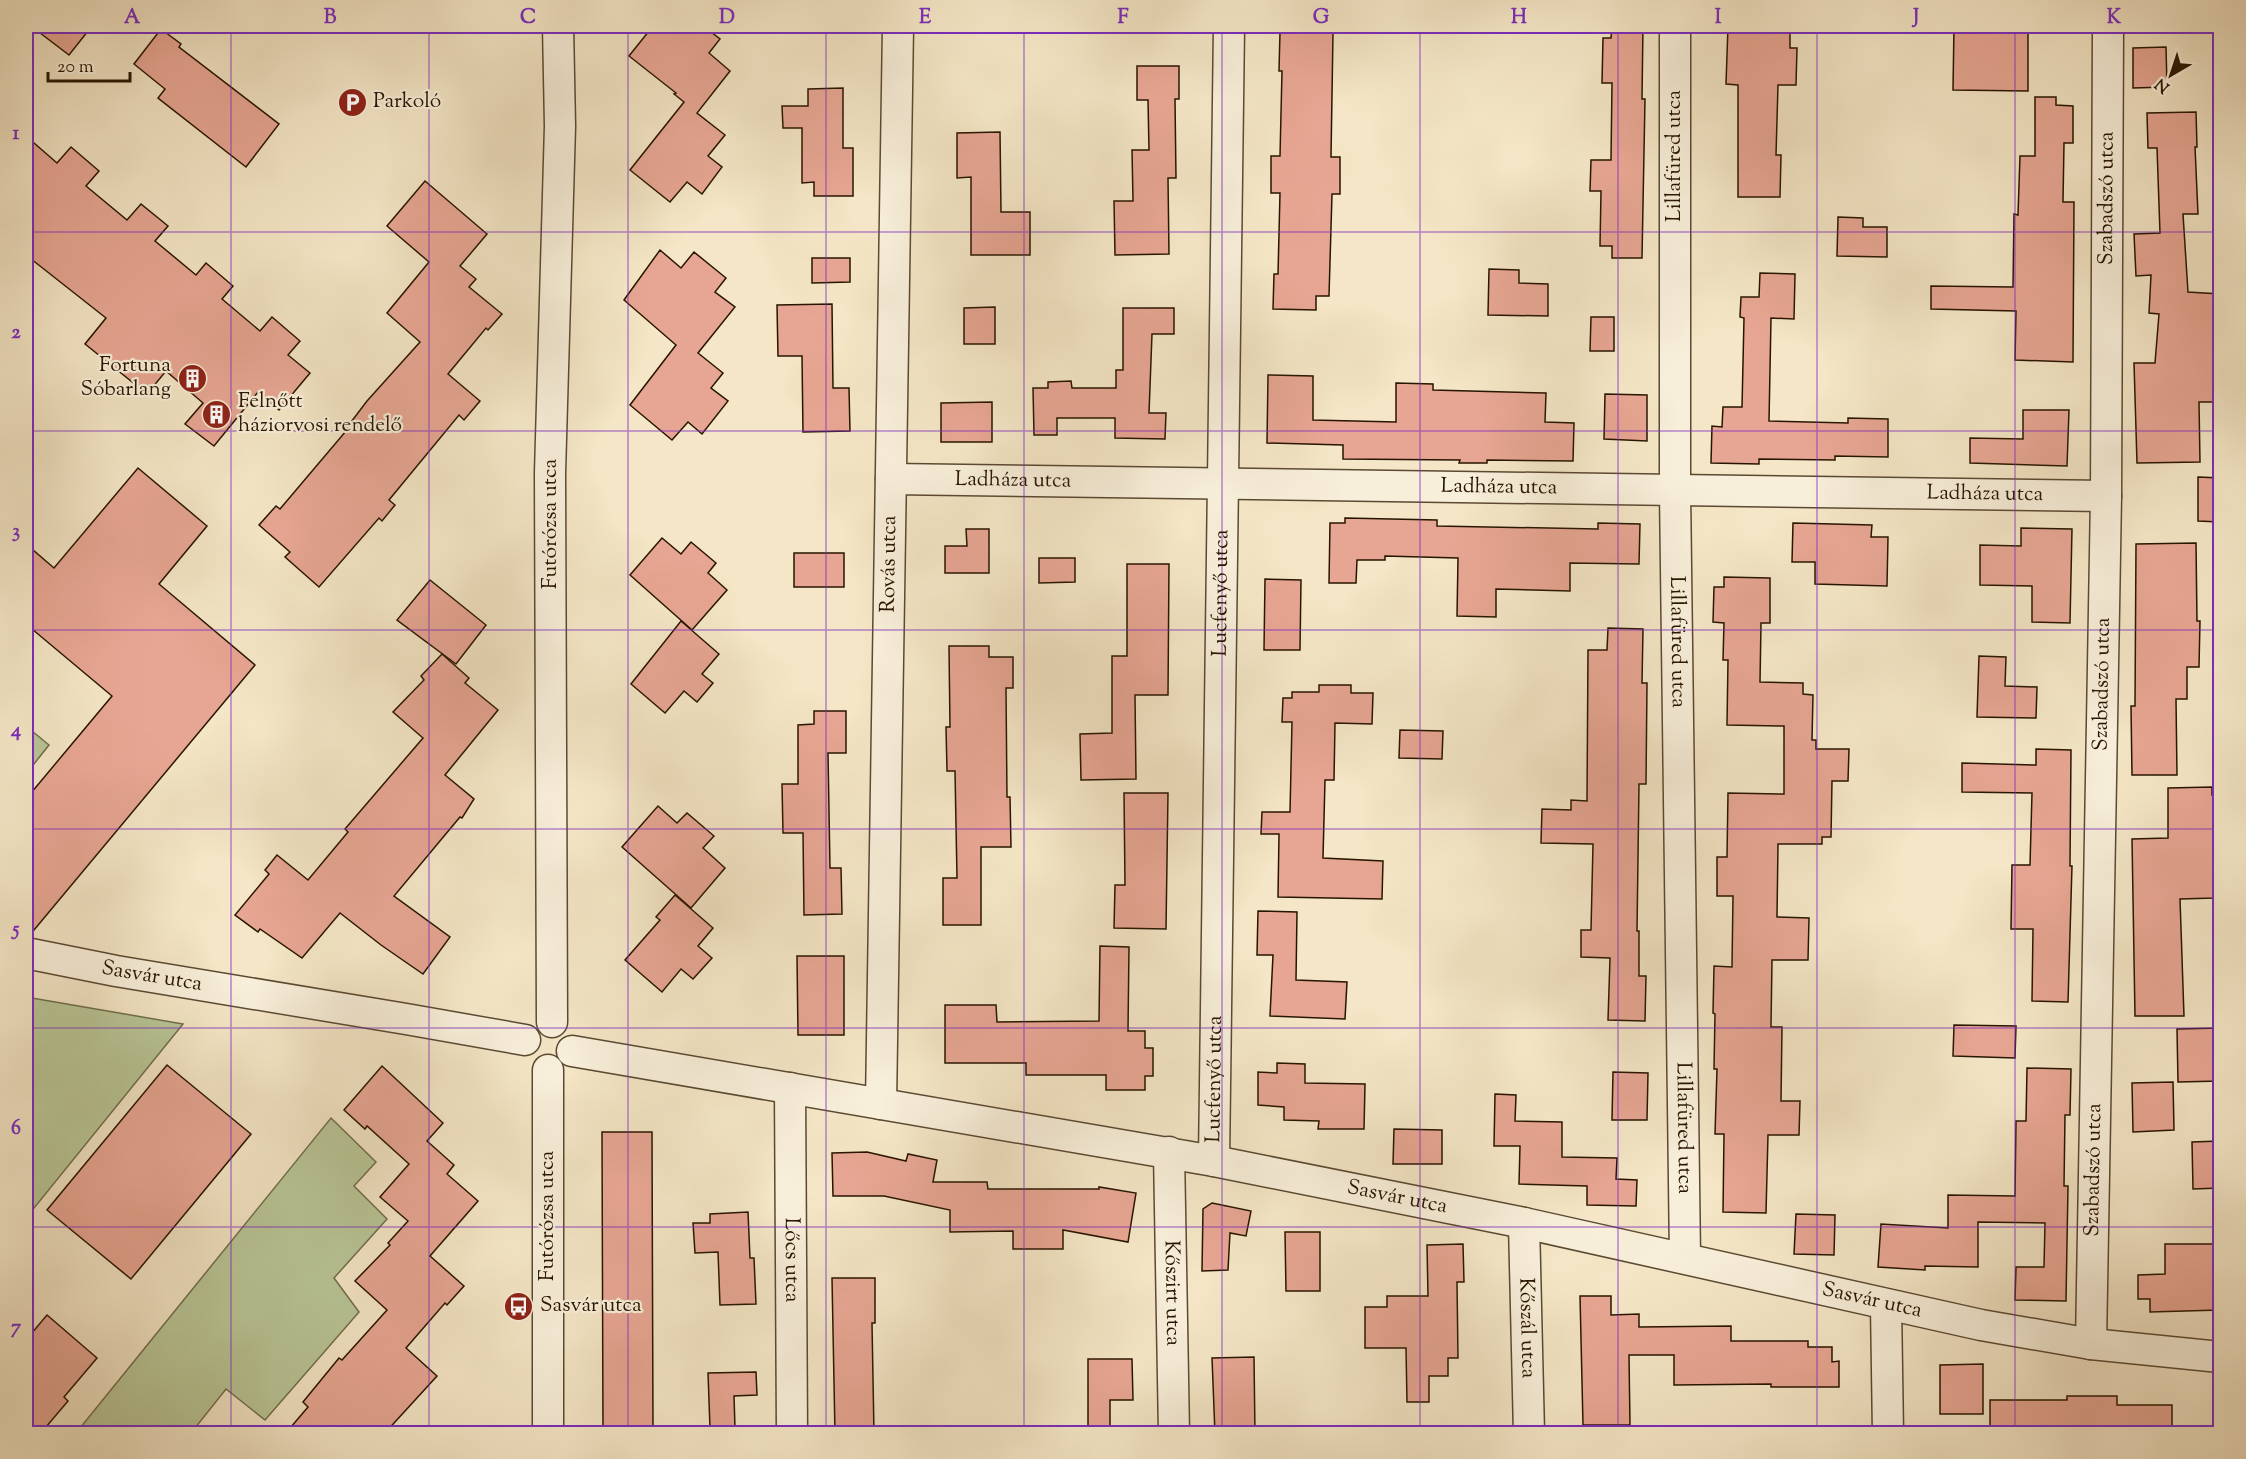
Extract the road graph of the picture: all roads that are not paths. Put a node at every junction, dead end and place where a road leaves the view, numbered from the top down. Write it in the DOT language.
graph roads {
  1 [pos="558,26"];
  2 [pos="898,26"];
  3 [pos="1229,26"];
  4 [pos="1675,26"];
  5 [pos="2108,26"];
  6 [pos="891,479"];
  7 [pos="1223,484"];
  8 [pos="1675,490"];
  9 [pos="2106,496"];
  10 [pos="26,953"];
  11 [pos="552,1022"];
  12 [pos="525,1040"];
  13 [pos="572,1051"];
  14 [pos="548,1070"];
  15 [pos="790,1088"];
  16 [pos="881,1104"];
  17 [pos="1169,1152"];
  18 [pos="1214,1161"];
  19 [pos="1524,1223"];
  20 [pos="1685,1258"];
  21 [pos="1886,1305"];
  22 [pos="2091,1344"];
  23 [pos="2220,1357"];
  24 [pos="548,1434"];
  25 [pos="792,1434"];
  26 [pos="1174,1434"];
  27 [pos="1529,1434"];
  28 [pos="1888,1434"];
  1 -- 11 [label="street, Futórózsa utca"];
  2 -- 6 [label="street, Rovás utca"];
  3 -- 7 [label="street, Lucfenyő utca"];
  4 -- 8 [label="street, Lillafüred utca"];
  5 -- 9 [label="street, Szabadszó utca"];
  6 -- 7 [label="street, Ladháza utca"];
  6 -- 16 [label="street, Rovás utca"];
  7 -- 8 [label="street, Ladháza utca"];
  7 -- 18 [label="street, Lucfenyő utca"];
  8 -- 9 [label="street, Ladháza utca"];
  8 -- 20 [label="street, Lillafüred utca"];
  9 -- 22 [label="street, Szabadszó utca"];
  10 -- 12 [label="street, Sasvár utca"];
  11 -- 12 [label="street"];
  11 -- 13 [label="street"];
  12 -- 14 [label="street"];
  13 -- 14 [label="street"];
  13 -- 15 [label="street, Sasvár utca"];
  14 -- 24 [label="street, Futórózsa utca"];
  15 -- 16 [label="street, Sasvár utca"];
  15 -- 25 [label="street, Lőcs utca"];
  16 -- 17 [label="street, Sasvár utca"];
  17 -- 18 [label="street, Sasvár utca"];
  17 -- 26 [label="street, Kőszirt utca"];
  18 -- 19 [label="street, Sasvár utca"];
  19 -- 20 [label="street, Sasvár utca"];
  19 -- 27 [label="street, Kőszál utca"];
  20 -- 21 [label="street, Sasvár utca"];
  21 -- 22 [label="street, Sasvár utca"];
  21 -- 28 [label="street"];
  22 -- 23 [label="street, Sasvár utca"];
}
